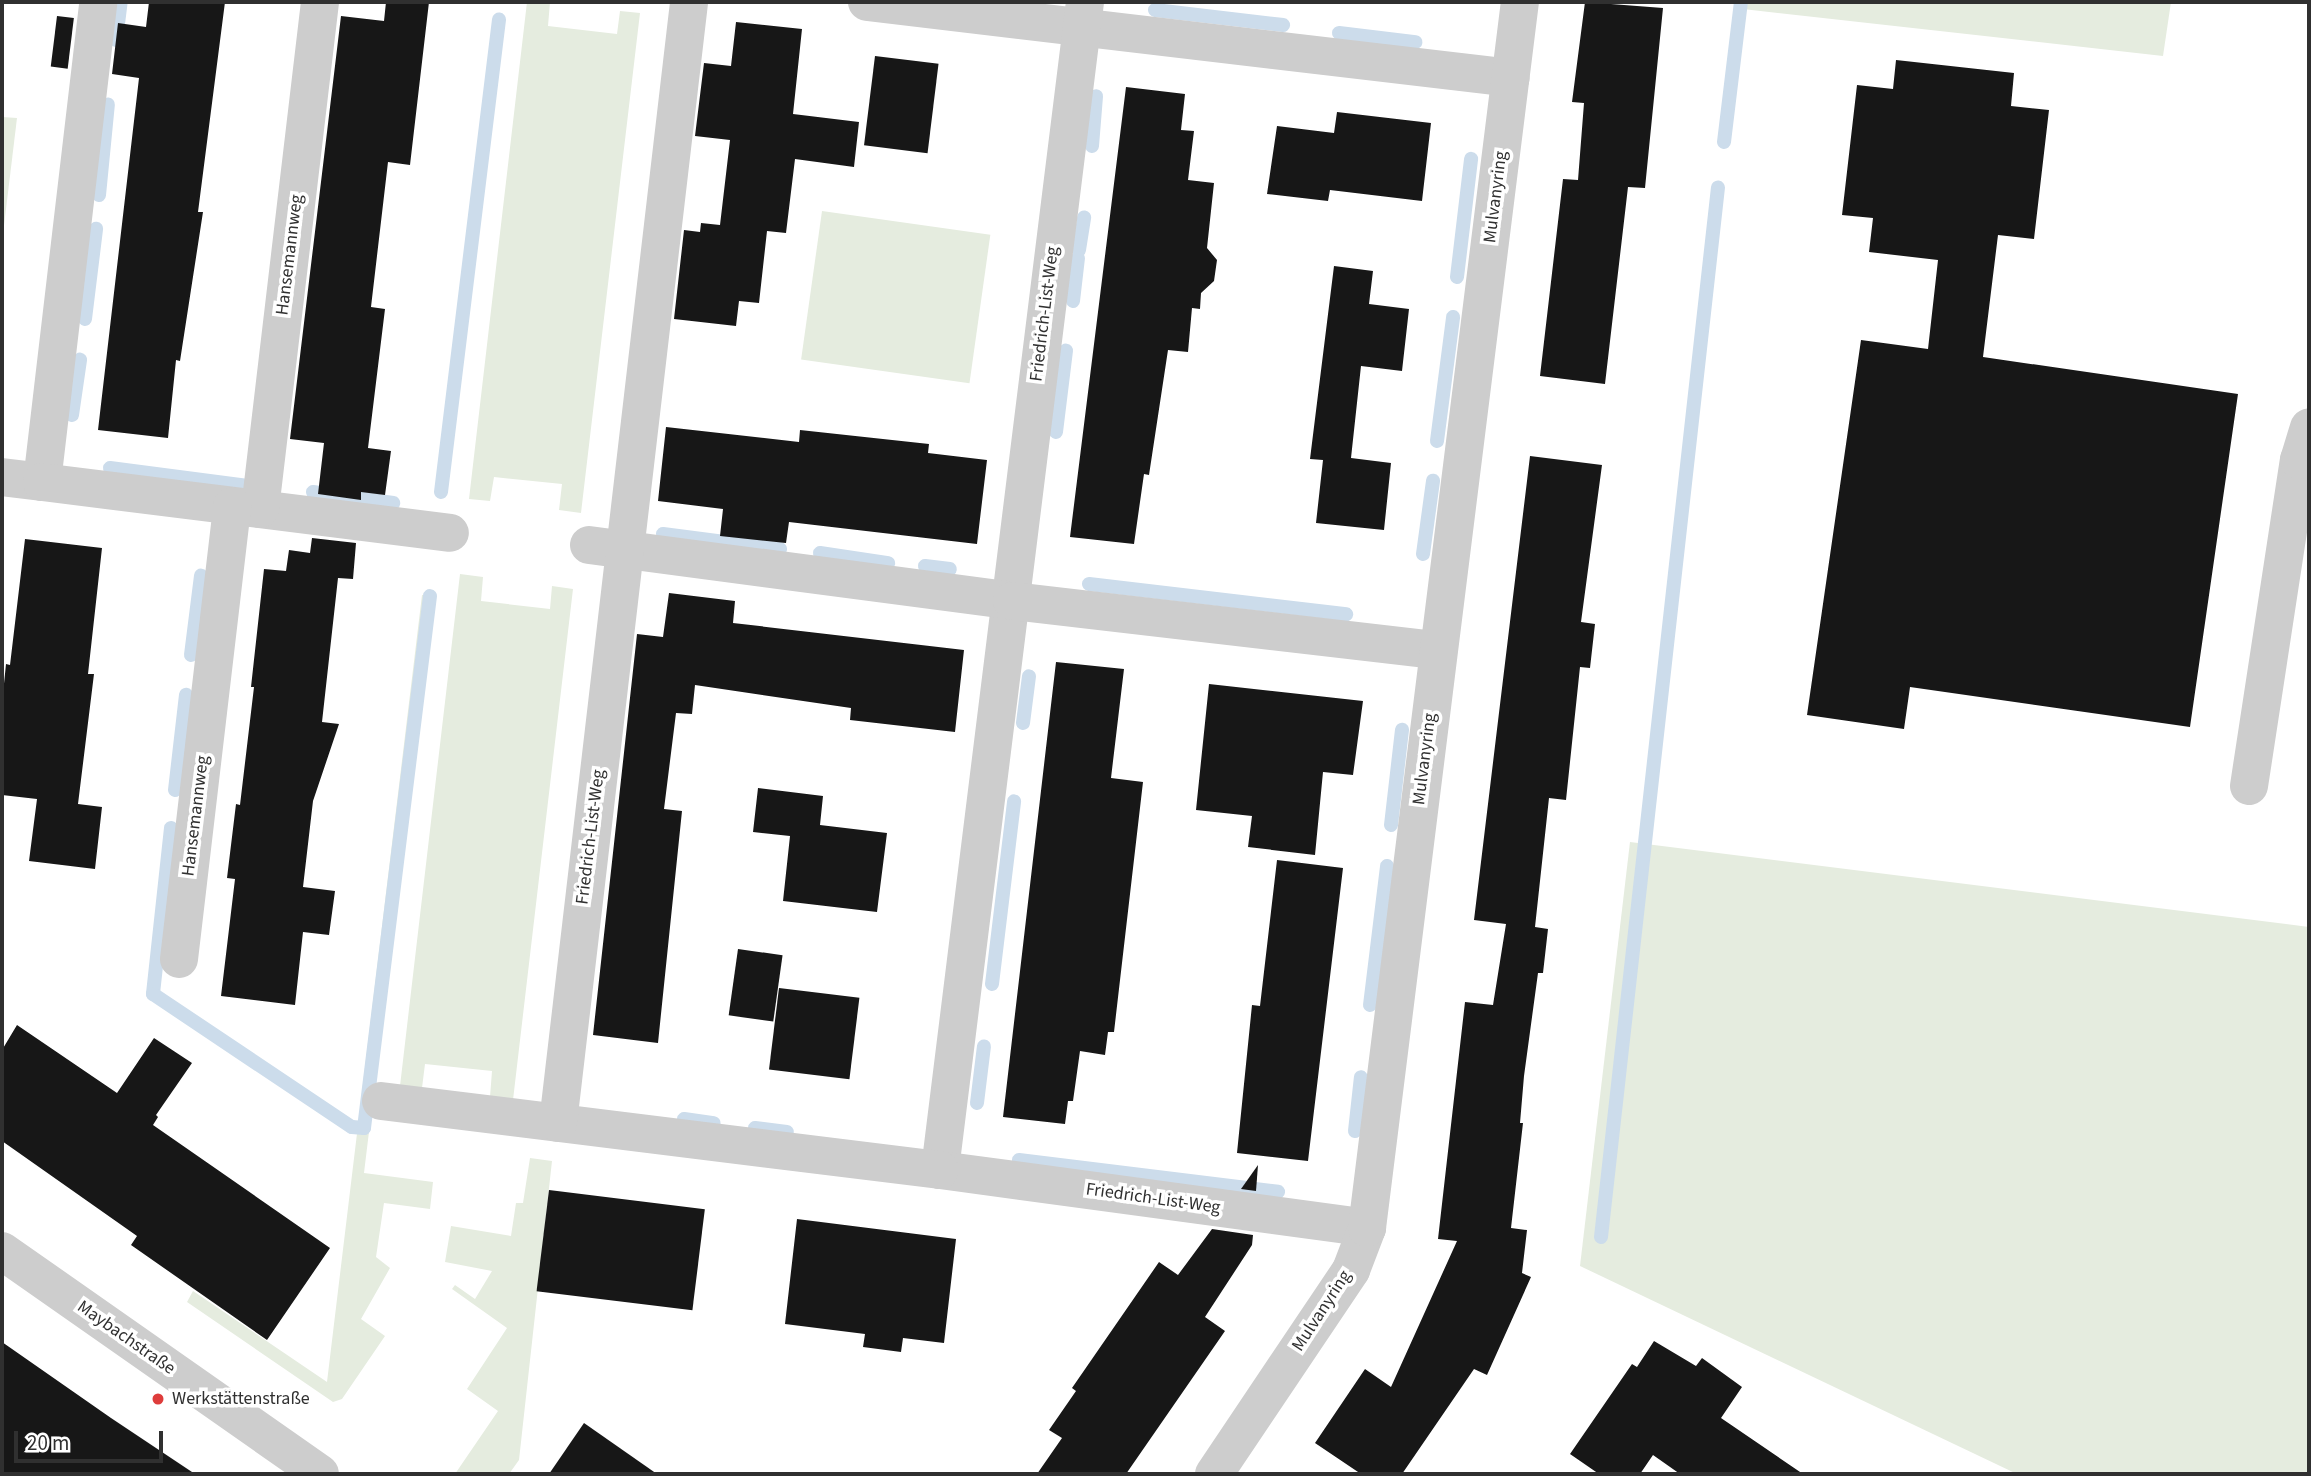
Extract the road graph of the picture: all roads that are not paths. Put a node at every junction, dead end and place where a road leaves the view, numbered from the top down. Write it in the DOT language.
graph roads {
  1 [pos="98,2"];
  2 [pos="320,2"];
  3 [pos="689,2"];
  4 [pos="867,2"];
  5 [pos="1520,2"];
  6 [pos="1083,15"];
  7 [pos="1511,78"];
  8 [pos="2309,427"];
  9 [pos="2,477"];
  10 [pos="42,482"];
  11 [pos="246,507"];
  12 [pos="450,533"];
  13 [pos="607,548"];
  14 [pos="1012,601"];
  15 [pos="1438,650"];
  16 [pos="2249,786"];
  17 [pos="179,959"];
  18 [pos="381,1101"];
  19 [pos="558,1123"];
  20 [pos="940,1170"];
  21 [pos="1367,1228"];
  22 [pos="2,1251"];
  23 [pos="320,1474"];
  24 [pos="1214,1474"];
  1 -- 10 [label="street"];
  2 -- 11 [label="street, Hansemannweg"];
  3 -- 13 [label="street, Friedrich-List-Weg"];
  4 -- 6 [label="street"];
  5 -- 7 [label="street, Mulvanyring"];
  6 -- 7 [label="street"];
  6 -- 14 [label="street, Friedrich-List-Weg"];
  7 -- 15 [label="street, Mulvanyring"];
  8 -- 16 [label="street"];
  9 -- 10 [label="street"];
  10 -- 11 [label="street"];
  11 -- 12 [label="street"];
  11 -- 17 [label="street, Hansemannweg"];
  13 -- 14 [label="street"];
  13 -- 19 [label="street, Friedrich-List-Weg"];
  14 -- 15 [label="street"];
  14 -- 20 [label="street, Friedrich-List-Weg"];
  15 -- 21 [label="street, Mulvanyring"];
  18 -- 19 [label="street, Friedrich-List-Weg"];
  19 -- 20 [label="street, Friedrich-List-Weg"];
  20 -- 21 [label="street, Friedrich-List-Weg"];
  21 -- 24 [label="street, Mulvanyring"];
  22 -- 23 [label="street, Maybachstraße"];
}
